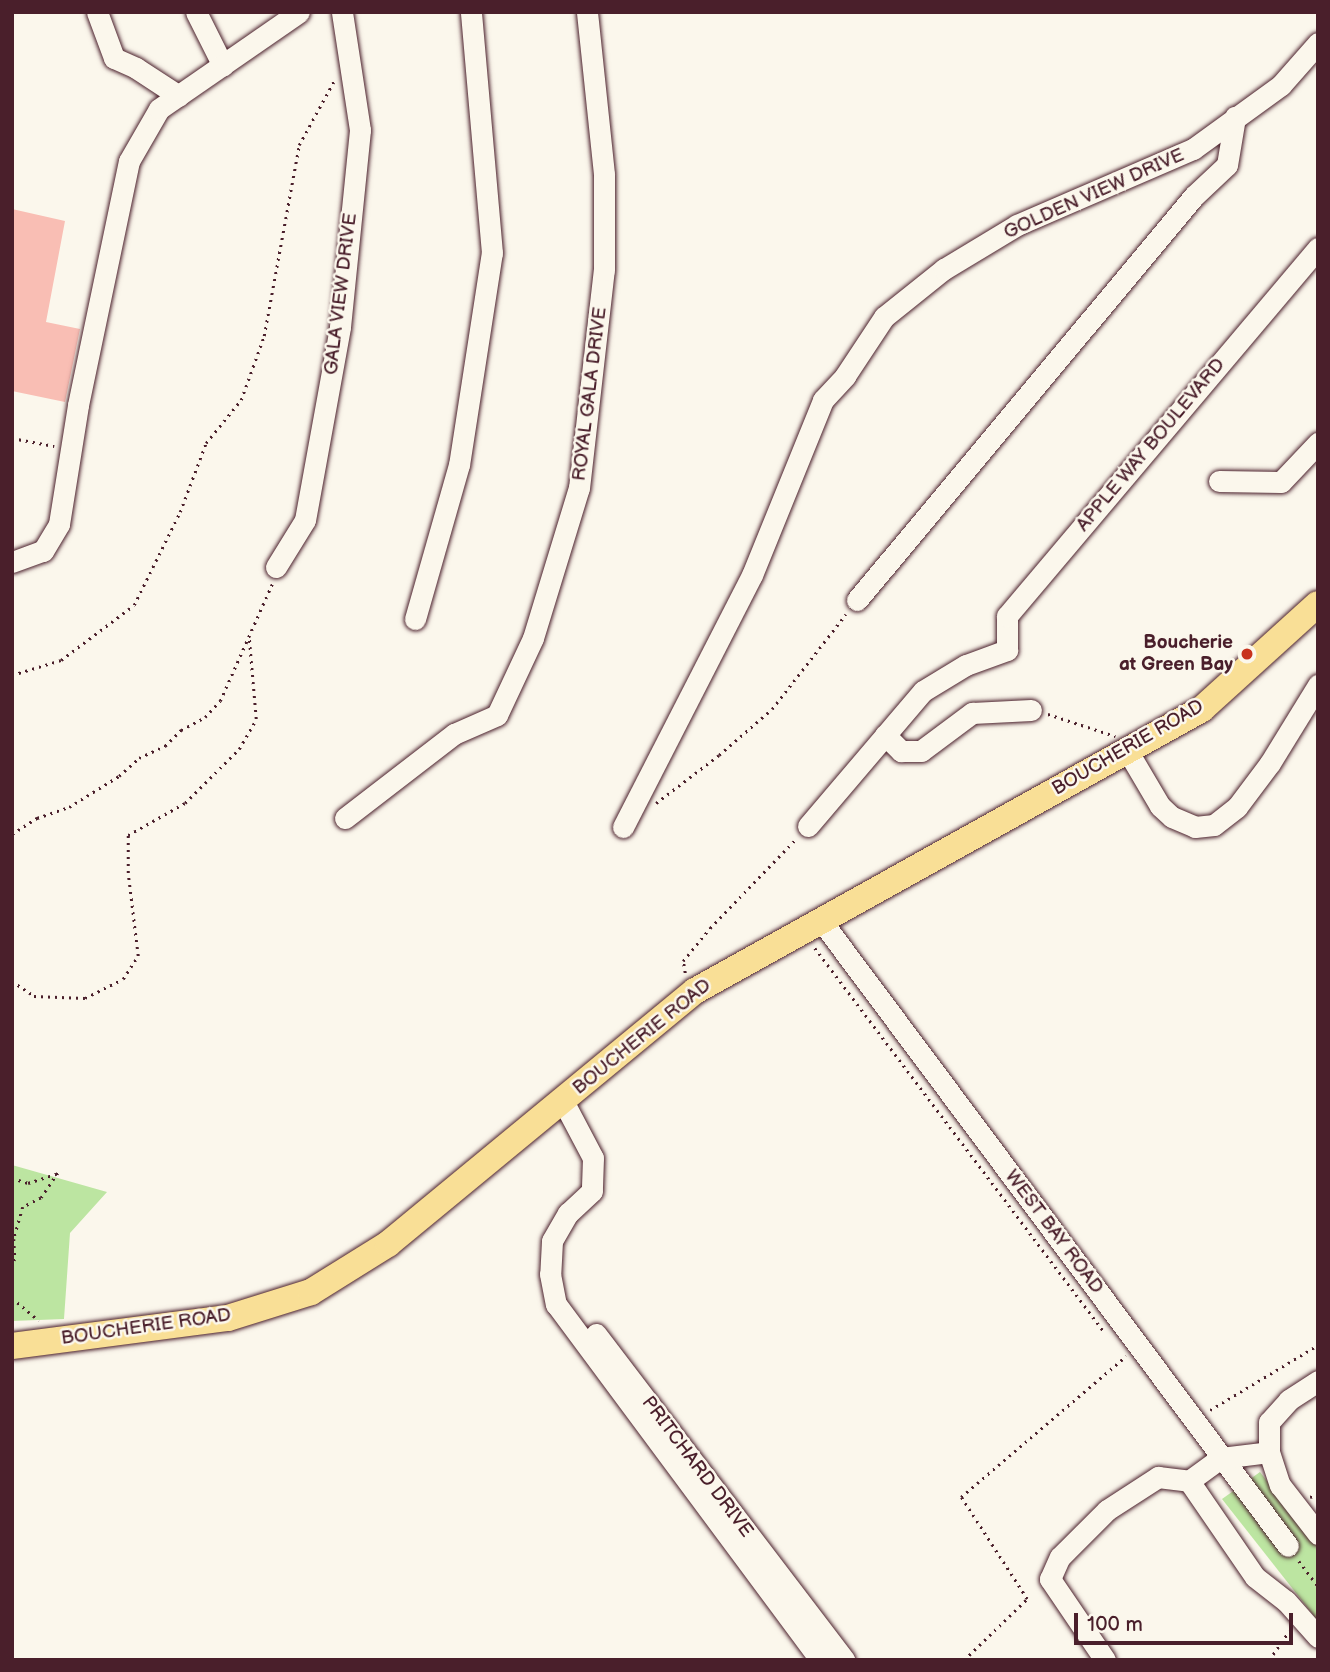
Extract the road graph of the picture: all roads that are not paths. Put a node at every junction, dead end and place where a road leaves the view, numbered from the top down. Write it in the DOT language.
graph roads {
  1 [pos="97,12"];
  2 [pos="196,12"];
  3 [pos="299,12"];
  4 [pos="342,12"];
  5 [pos="471,12"];
  6 [pos="587,12"];
  7 [pos="1318,43"];
  8 [pos="223,66"];
  9 [pos="179,96"];
  10 [pos="1235,117"];
  11 [pos="1318,248"];
  12 [pos="1318,443"];
  13 [pos="1219,481"];
  14 [pos="12,562"];
  15 [pos="276,567"];
  16 [pos="857,600"];
  17 [pos="1318,604"];
  18 [pos="415,619"];
  19 [pos="1318,685"];
  20 [pos="1031,710"];
  21 [pos="885,735"];
  22 [pos="1127,750"];
  23 [pos="345,818"];
  24 [pos="808,826"];
  25 [pos="623,827"];
  26 [pos="811,924"];
  27 [pos="563,1101"];
  28 [pos="550,1274"];
  29 [pos="12,1346"];
  30 [pos="1318,1381"];
  31 [pos="1269,1452"];
  32 [pos="1221,1458"];
  33 [pos="1189,1482"];
  34 [pos="1318,1534"];
  35 [pos="1288,1546"];
  36 [pos="1318,1637"];
  37 [pos="820,1660"];
  38 [pos="844,1660"];
  39 [pos="1105,1660"];
  1 -- 9 [label="street"];
  2 -- 8 [label="street"];
  3 -- 8 [label="street"];
  4 -- 15 [label="street, GALA VIEW DRIVE"];
  5 -- 18 [label="street"];
  6 -- 23 [label="street, ROYAL GALA DRIVE"];
  7 -- 10 [label="street, GOLDEN VIEW DRIVE"];
  8 -- 9 [label="street"];
  9 -- 14 [label="street"];
  10 -- 16 [label="street"];
  10 -- 25 [label="street, GOLDEN VIEW DRIVE"];
  11 -- 21 [label="street, APPLE WAY BOULEVARD"];
  12 -- 13 [label="street"];
  17 -- 22 [label="main road, BOUCHERIE ROAD"];
  19 -- 22 [label="street"];
  20 -- 21 [label="street"];
  21 -- 24 [label="street"];
  22 -- 26 [label="main road, BOUCHERIE ROAD"];
  26 -- 27 [label="main road, BOUCHERIE ROAD"];
  26 -- 32 [label="street, WEST BAY ROAD"];
  27 -- 28 [label="street, PRITCHARD DRIVE"];
  27 -- 29 [label="main road, BOUCHERIE ROAD"];
  28 -- 37 [label="street, PRITCHARD DRIVE"];
  28 -- 38 [label="street, PRITCHARD DRIVE"];
  30 -- 31 [label="street"];
  31 -- 32 [label="street"];
  31 -- 34 [label="street"];
  32 -- 33 [label="street"];
  32 -- 35 [label="street, WEST BAY ROAD"];
  33 -- 36 [label="street"];
  33 -- 39 [label="street"];
}
